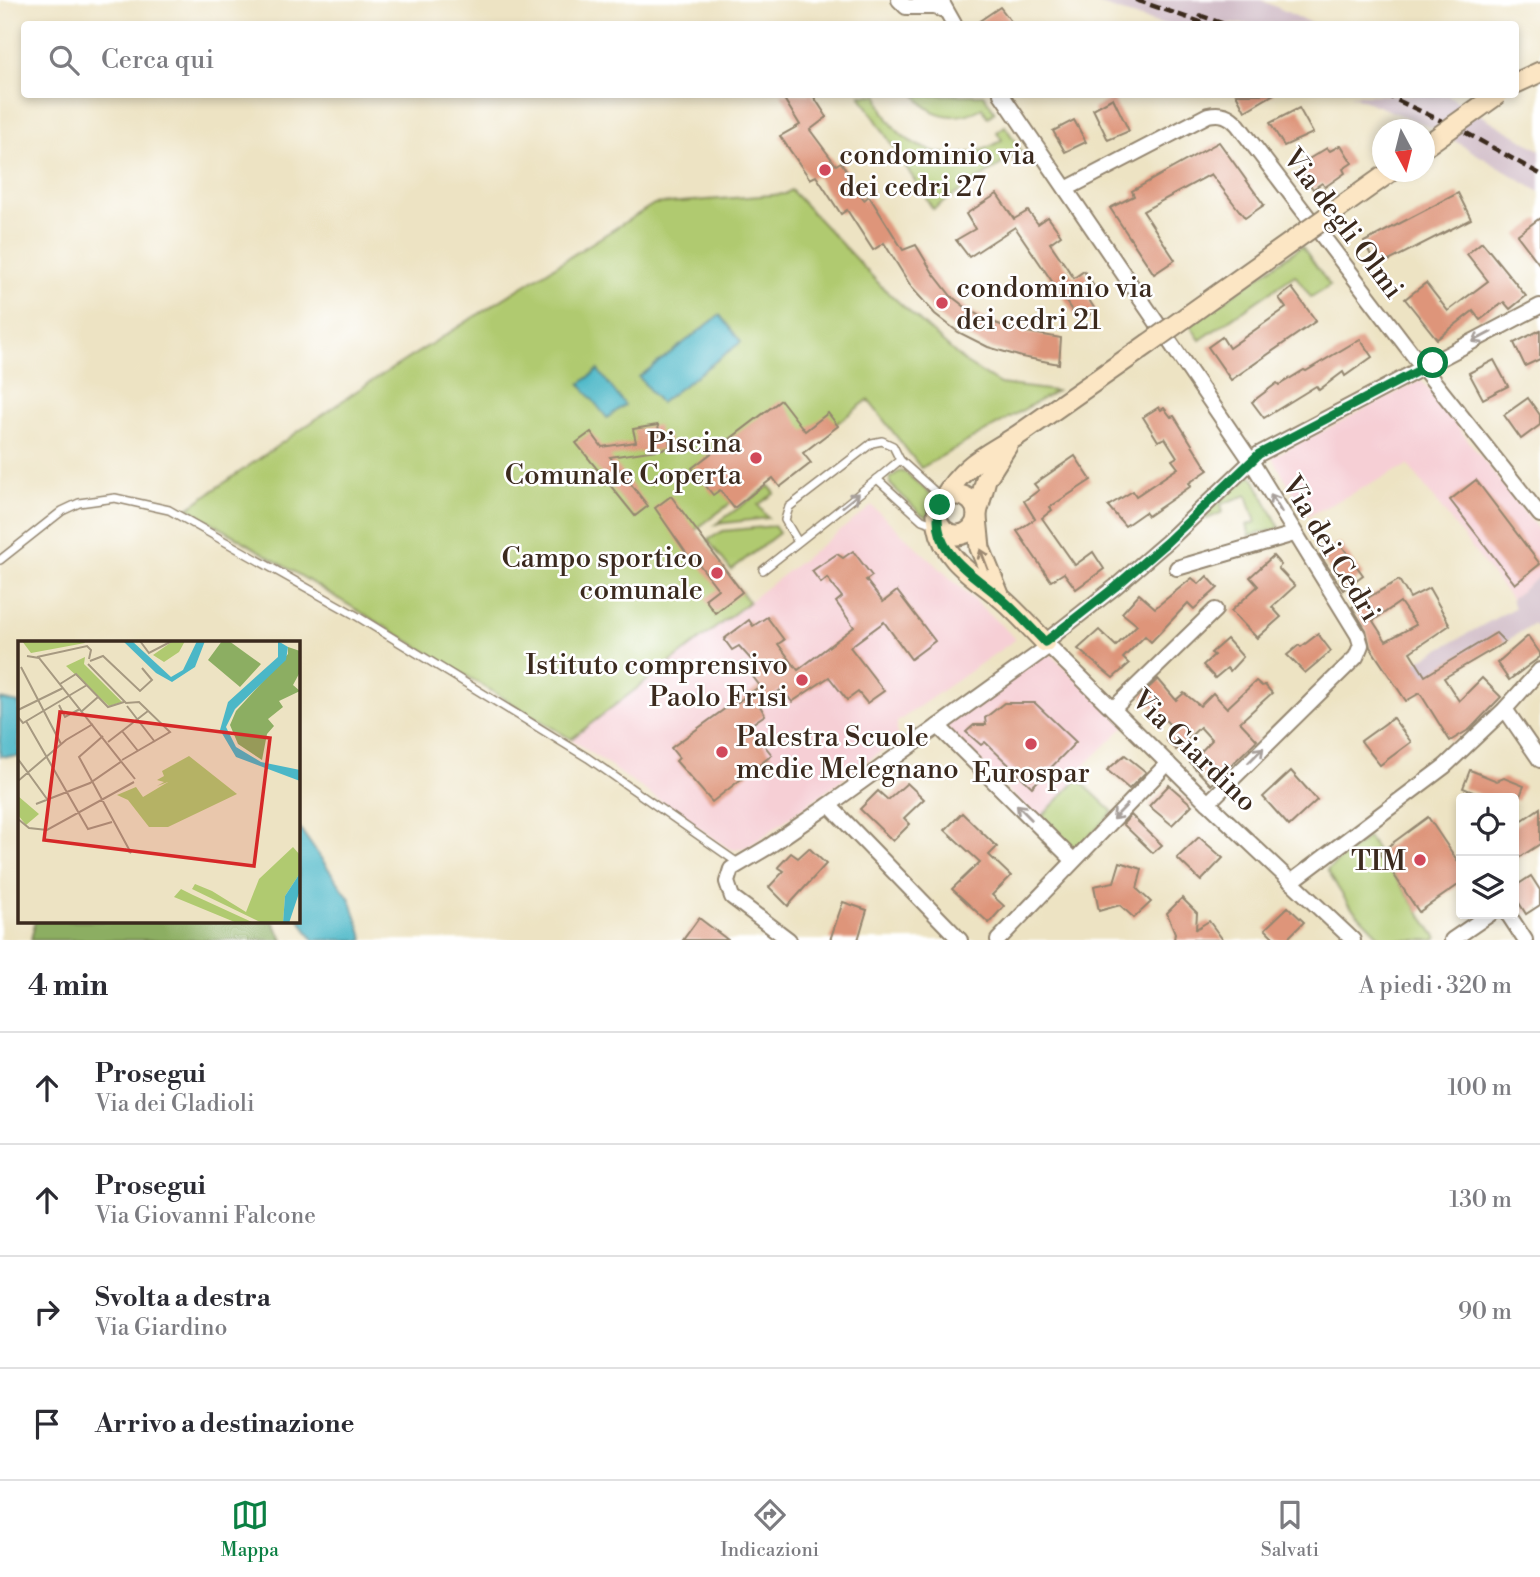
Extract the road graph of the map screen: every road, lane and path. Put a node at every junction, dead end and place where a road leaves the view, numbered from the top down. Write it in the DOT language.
graph roads {
  1 [pos="899,0"];
  2 [pos="943,5"];
  3 [pos="952,21"];
  4 [pos="1540,72"];
  5 [pos="1519,82"];
  6 [pos="1004,98"];
  7 [pos="1492,98"];
  8 [pos="1435,139"];
  9 [pos="1376,182"];
  10 [pos="1066,189"];
  11 [pos="1540,306"];
  12 [pos="1423,368"];
  13 [pos="1012,440"];
  14 [pos="900,460"];
  15 [pos="1251,461"];
  16 [pos="877,479"];
  17 [pos="943,499"];
  18 [pos="1540,515"];
  19 [pos="977,516"];
  20 [pos="938,525"];
  21 [pos="1294,534"];
  22 [pos="798,542"];
  23 [pos="0,560"];
  24 [pos="1177,568"];
  25 [pos="762,570"];
  26 [pos="1001,598"];
  27 [pos="1215,610"];
  28 [pos="1047,644"];
  29 [pos="1540,670"];
  30 [pos="1113,709"];
  31 [pos="1505,709"];
  32 [pos="938,726"];
  33 [pos="1540,760"];
  34 [pos="1168,763"];
  35 [pos="1208,803"];
  36 [pos="829,804"];
  37 [pos="1073,860"];
  38 [pos="738,863"];
  39 [pos="1291,882"];
  40 [pos="1483,919"];
  41 [pos="1511,919"];
  42 [pos="789,940"];
  43 [pos="960,940"];
  44 [pos="998,940"];
  45 [pos="1353,940"];
  46 [pos="1452,940"];
  47 [pos="1525,940"];
  1 -- 2 [label="street"];
  2 -- 3 [label="street"];
  4 -- 5 [label="street"];
  6 -- 10 [label="street, Via dei Cedri"];
  7 -- 8 [label="street, bridge"];
  9 -- 13 [label="street, Via Giardino, bridge"];
  10 -- 12 [label="street, Via degli Olmi"];
  10 -- 15 [label="street, Via dei Cedri"];
  11 -- 12 [label="street, one-way"];
  12 -- 15 [label="street"];
  12 -- 18 [label="street, Via degli Olmi"];
  13 -- 17 [label="street, Via Giardino"];
  13 -- 19 [label="street, Via Giardino"];
  14 -- 16 [label="lane"];
  14 -- 17 [label="lane"];
  14 -- 22 [label="lane"];
  21 -- 15 [label="street, Via dei Cedri, one-way"];
  15 -- 28 [label="street"];
  16 -- 20 [label="lane"];
  22 -- 16 [label="lane, one-way"];
  17 -- 19 [label="street"];
  17 -- 20 [label="street, Via Giardino"];
  19 -- 20 [label="street"];
  26 -- 19 [label="street, Via Giardino, one-way"];
  20 -- 26 [label="street, Via Giardino"];
  21 -- 24 [label="street"];
  35 -- 21 [label="street, Via dei Cedri, one-way"];
  22 -- 25 [label="lane"];
  23 -- 38 [label="lane"];
  26 -- 28 [label="street, Via Giardino"];
  27 -- 30 [label="street"];
  28 -- 30 [label="street, Via Giardino"];
  28 -- 32 [label="street"];
  29 -- 31 [label="street"];
  30 -- 34 [label="street, Via Giardino"];
  31 -- 33 [label="street"];
  31 -- 39 [label="street"];
  32 -- 36 [label="street"];
  37 -- 32 [label="street, one-way"];
  34 -- 35 [label="street, Via Giardino"];
  34 -- 37 [label="street, one-way"];
  35 -- 39 [label="street, Via Giardino"];
  36 -- 38 [label="street"];
  36 -- 43 [label="street"];
  37 -- 44 [label="street"];
  38 -- 42 [label="street"];
  39 -- 45 [label="street, Via Giardino"];
  40 -- 46 [label="street"];
  41 -- 47 [label="street"];
}
